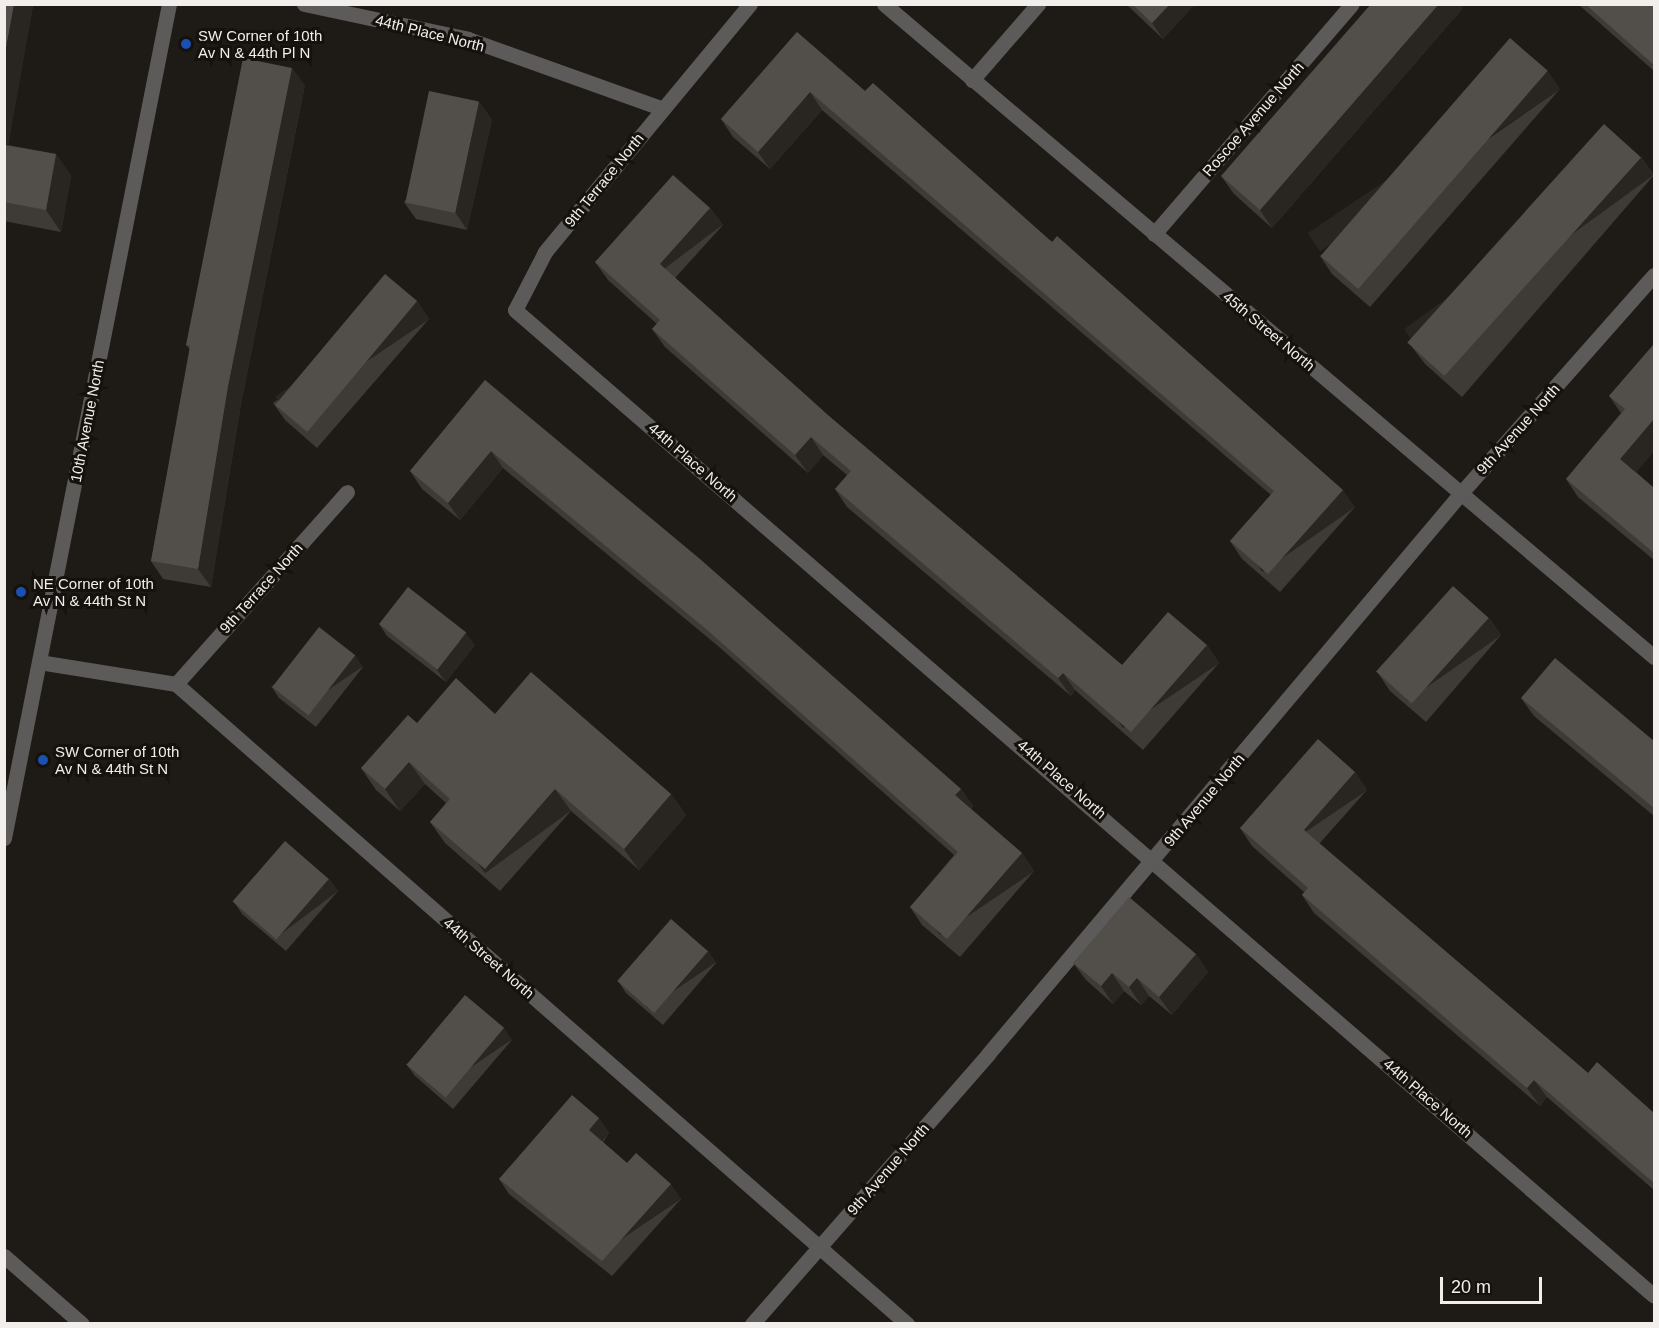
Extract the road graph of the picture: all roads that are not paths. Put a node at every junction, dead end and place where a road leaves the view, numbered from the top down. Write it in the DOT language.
graph roads {
  1 [pos="169,4"];
  2 [pos="304,4"];
  3 [pos="750,4"];
  4 [pos="884,4"];
  5 [pos="1038,4"];
  6 [pos="1352,4"];
  7 [pos="972,80"];
  8 [pos="663,109"];
  9 [pos="1154,234"];
  10 [pos="545,252"];
  11 [pos="1654,275"];
  12 [pos="346,492"];
  13 [pos="1461,493"];
  14 [pos="1654,657"];
  15 [pos="39,662"];
  16 [pos="176,684"];
  17 [pos="4,838"];
  18 [pos="1154,858"];
  19 [pos="819,1248"];
  20 [pos="4,1256"];
  21 [pos="1654,1296"];
  22 [pos="82,1323"];
  23 [pos="752,1323"];
  24 [pos="907,1323"];
  1 -- 15 [label="street, 10th Avenue North"];
  2 -- 8 [label="street, 44th Place North"];
  3 -- 8 [label="street"];
  4 -- 7 [label="street, 45th Street North"];
  5 -- 7 [label="street"];
  6 -- 9 [label="street, Roscoe Avenue North"];
  7 -- 9 [label="street, 45th Street North"];
  8 -- 10 [label="street, 9th Terrace North"];
  9 -- 13 [label="street, 45th Street North"];
  10 -- 18 [label="street, 44th Place North"];
  11 -- 13 [label="street, 9th Avenue North"];
  12 -- 16 [label="street, 9th Terrace North"];
  13 -- 14 [label="street, 45th Street North"];
  13 -- 18 [label="street, 9th Avenue North"];
  15 -- 16 [label="street"];
  15 -- 17 [label="street, 10th Avenue North"];
  16 -- 19 [label="street, 44th Street North"];
  18 -- 19 [label="street, 9th Avenue North"];
  18 -- 21 [label="street, 44th Place North"];
  19 -- 23 [label="street, 9th Avenue North"];
  19 -- 24 [label="street, 44th Street North"];
  20 -- 22 [label="street"];
}
